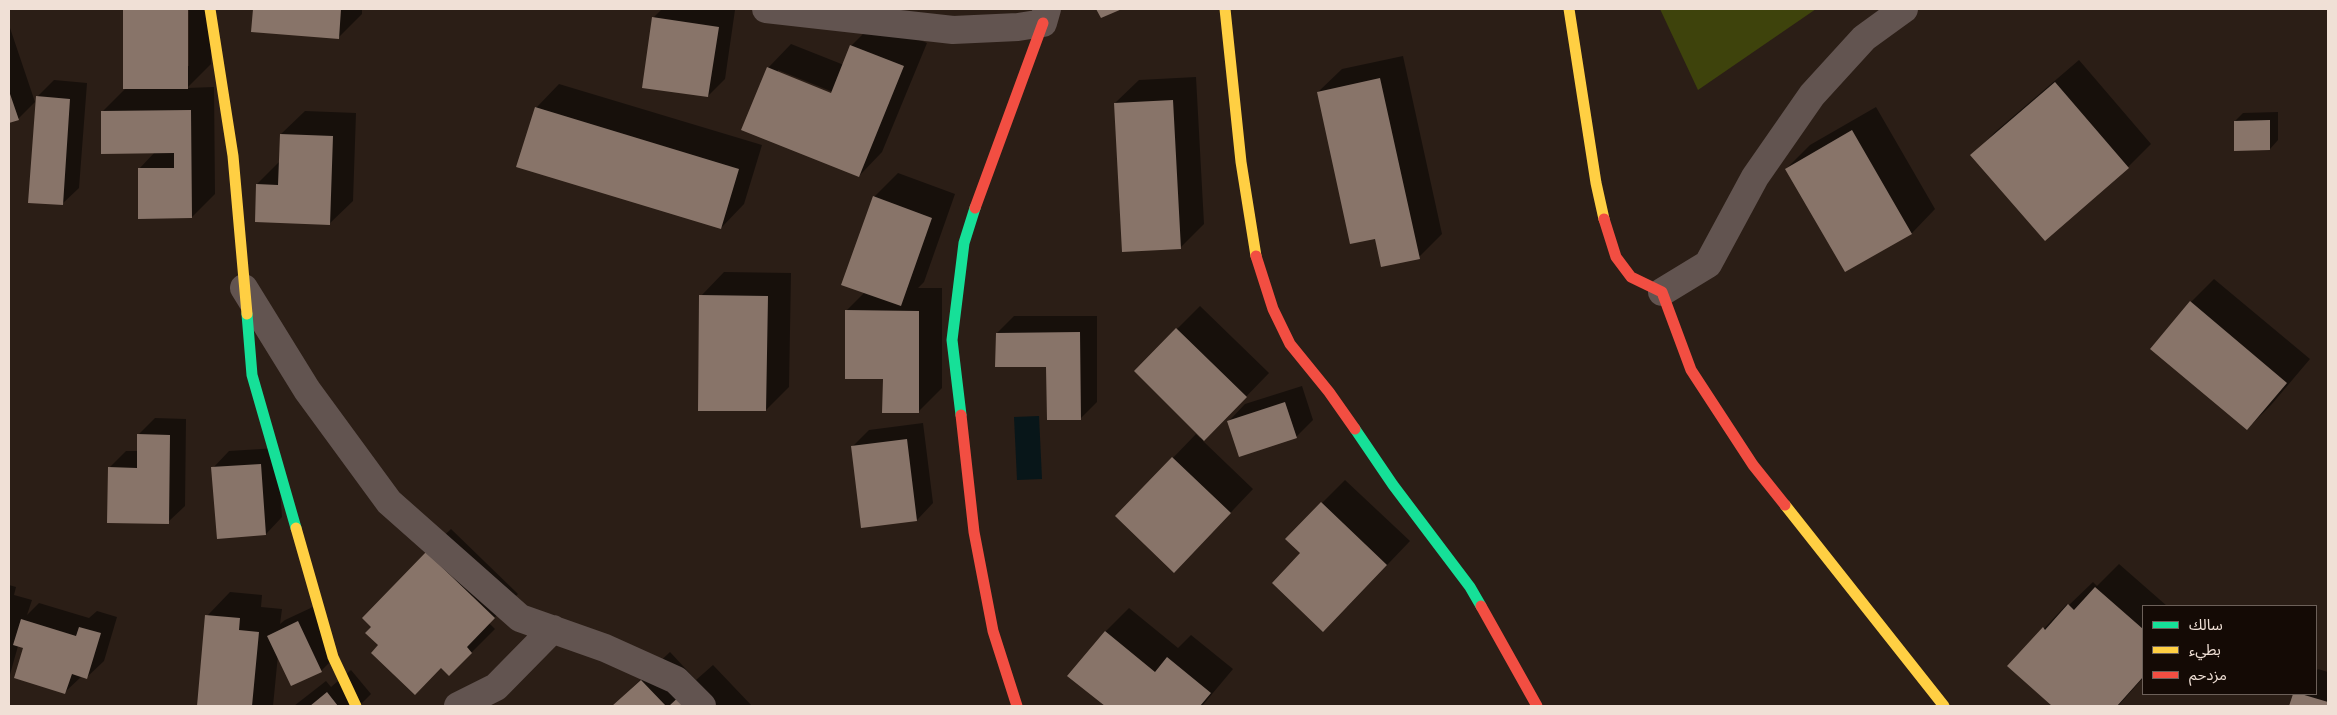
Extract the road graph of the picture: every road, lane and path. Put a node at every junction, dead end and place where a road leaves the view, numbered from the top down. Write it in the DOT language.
graph roads {
  1 [pos="210,9"];
  2 [pos="766,9"];
  3 [pos="1225,9"];
  4 [pos="1568,9"];
  5 [pos="1904,9"];
  6 [pos="1045,16"];
  7 [pos="244,288"];
  8 [pos="1662,292"];
  9 [pos="554,629"];
  10 [pos="356,706"];
  11 [pos="458,706"];
  12 [pos="702,706"];
  13 [pos="1017,706"];
  14 [pos="1538,706"];
  15 [pos="1944,706"];
  1 -- 7 [label="street"];
  2 -- 6 [label="street"];
  3 -- 14 [label="street"];
  4 -- 8 [label="street"];
  5 -- 8 [label="street"];
  6 -- 13 [label="street"];
  7 -- 9 [label="street"];
  7 -- 10 [label="street"];
  8 -- 15 [label="street"];
  9 -- 11 [label="street"];
  9 -- 12 [label="street"];
}
